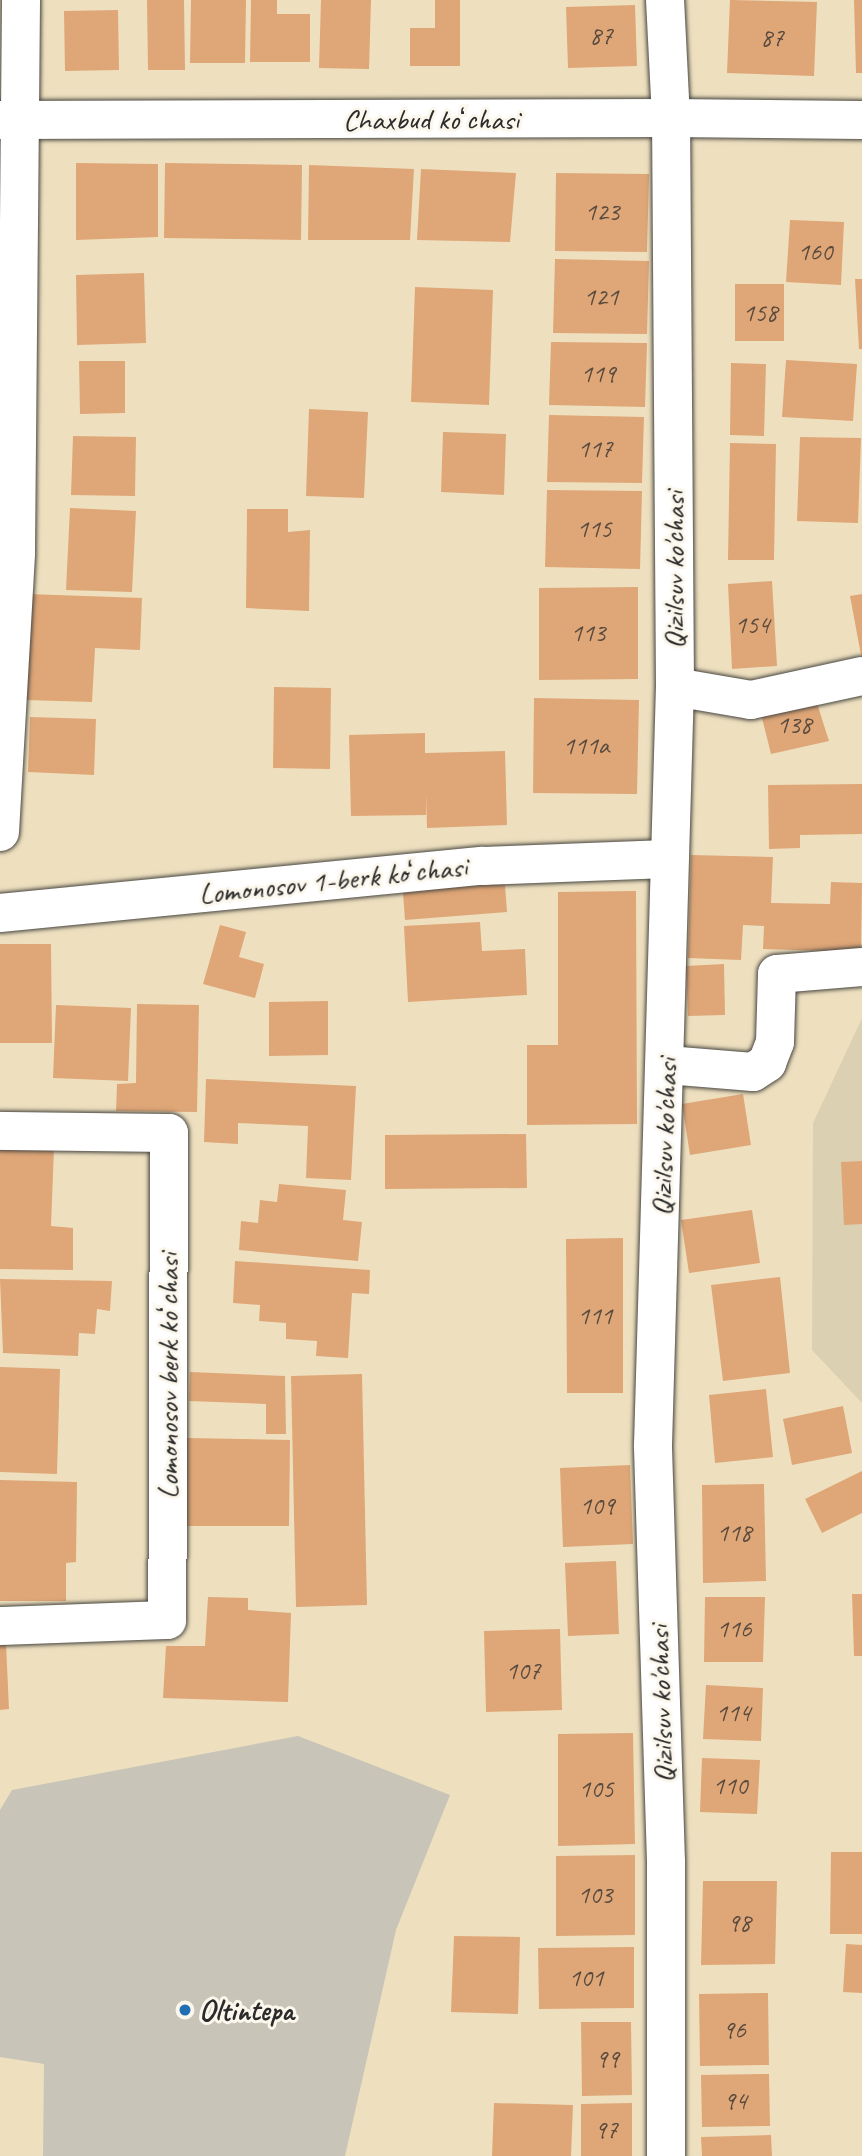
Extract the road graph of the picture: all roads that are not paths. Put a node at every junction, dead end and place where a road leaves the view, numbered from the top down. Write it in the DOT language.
graph roads {
  1 [pos="20,0"];
  2 [pos="665,0"];
  3 [pos="671,118"];
  4 [pos="11,120"];
  5 [pos="862,120"];
  6 [pos="862,676"];
  7 [pos="675,687"];
  8 [pos="0,832"];
  9 [pos="667,859"];
  10 [pos="0,913"];
  11 [pos="862,967"];
  12 [pos="667,1065"];
  13 [pos="0,1131"];
  14 [pos="0,1626"];
  15 [pos="666,2156"];
  1 -- 4 [label="street"];
  2 -- 3 [label="street, Qizilsuv ko'chasi"];
  3 -- 4 [label="street, Chaxbud koʻchasi"];
  3 -- 5 [label="street, Chaxbud koʻchasi"];
  3 -- 7 [label="street, Qizilsuv ko'chasi"];
  4 -- 8 [label="street"];
  6 -- 7 [label="street"];
  7 -- 9 [label="street, Qizilsuv ko'chasi"];
  9 -- 10 [label="street, Lomonosov 1-berk koʻchasi"];
  9 -- 12 [label="street, Qizilsuv ko'chasi"];
  11 -- 12 [label="street"];
  12 -- 15 [label="street, Qizilsuv ko'chasi"];
  13 -- 14 [label="street, Lomonosov berk koʻchasi"];
}
